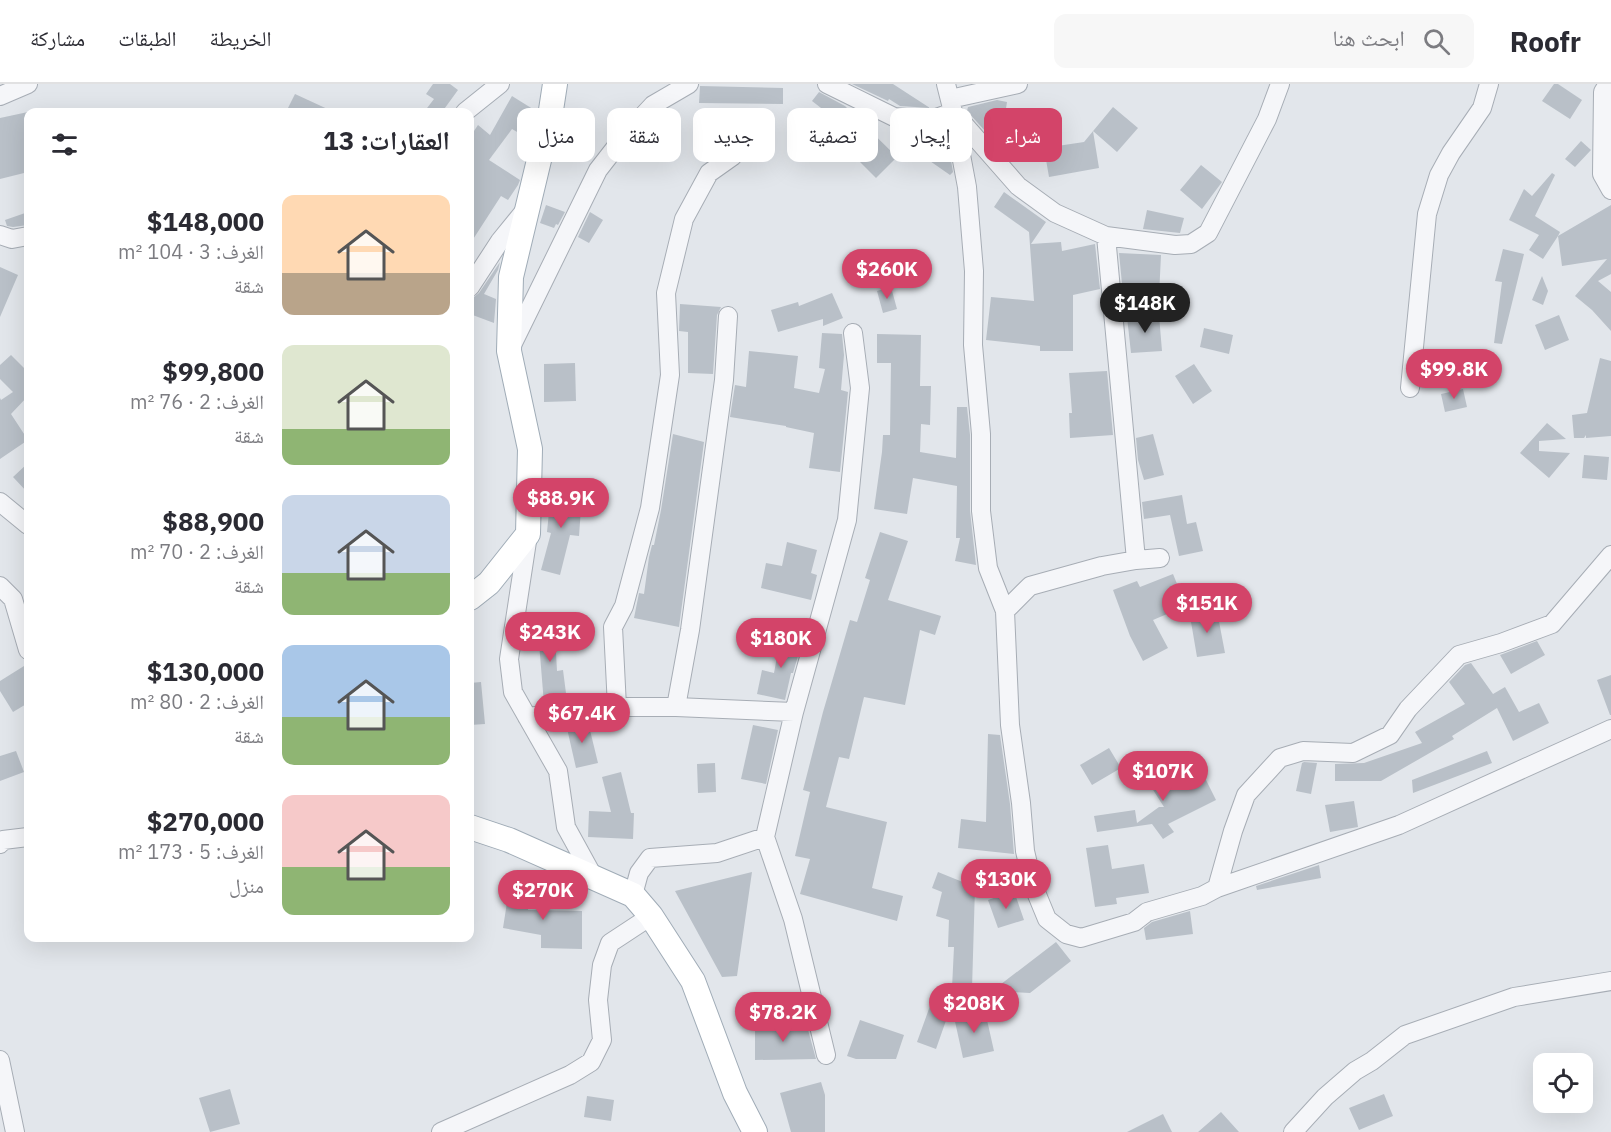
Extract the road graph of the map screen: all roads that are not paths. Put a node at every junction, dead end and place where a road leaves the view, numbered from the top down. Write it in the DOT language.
graph roads {
  1 [pos="28,84"];
  2 [pos="500,84"];
  3 [pos="555,84"];
  4 [pos="689,84"];
  5 [pos="827,84"];
  6 [pos="1018,84"];
  7 [pos="1280,84"];
  8 [pos="1489,84"];
  9 [pos="1608,84"];
  10 [pos="0,96"];
  11 [pos="950,98"];
  12 [pos="470,108"];
  13 [pos="725,162"];
  14 [pos="1611,190"];
  15 [pos="527,207"];
  16 [pos="0,235"];
  17 [pos="1106,236"];
  18 [pos="24,237"];
  19 [pos="474,281"];
  20 [pos="728,316"];
  21 [pos="853,333"];
  22 [pos="509,351"];
  23 [pos="1410,388"];
  24 [pos="0,502"];
  25 [pos="24,522"];
  26 [pos="528,534"];
  27 [pos="1611,555"];
  28 [pos="1160,558"];
  29 [pos="1136,560"];
  30 [pos="0,586"];
  31 [pos="474,595"];
  32 [pos="1005,611"];
  33 [pos="24,636"];
  34 [pos="617,707"];
  35 [pos="676,707"];
  36 [pos="794,712"];
  37 [pos="527,717"];
  38 [pos="1611,729"];
  39 [pos="474,828"];
  40 [pos="24,837"];
  41 [pos="765,837"];
  42 [pos="0,844"];
  43 [pos="594,878"];
  44 [pos="1217,888"];
  45 [pos="633,895"];
  46 [pos="651,916"];
  47 [pos="1611,981"];
  48 [pos="826,1055"];
  49 [pos="0,1060"];
  50 [pos="15,1132"];
  51 [pos="441,1132"];
  52 [pos="755,1132"];
  53 [pos="1293,1132"];
  1 -- 10 [label="street"];
  2 -- 12 [label="street"];
  3 -- 15 [label="main road"];
  4 -- 22 [label="street"];
  5 -- 11 [label="street"];
  6 -- 11 [label="street"];
  7 -- 17 [label="street"];
  8 -- 23 [label="street"];
  9 -- 14 [label="street"];
  11 -- 17 [label="street"];
  11 -- 32 [label="street"];
  13 -- 34 [label="street"];
  15 -- 19 [label="street"];
  15 -- 22 [label="main road"];
  16 -- 18 [label="street"];
  17 -- 29 [label="street"];
  20 -- 35 [label="street"];
  21 -- 36 [label="street"];
  22 -- 26 [label="main road"];
  24 -- 25 [label="street"];
  26 -- 31 [label="main road"];
  26 -- 37 [label="street"];
  27 -- 44 [label="street"];
  28 -- 29 [label="street"];
  29 -- 32 [label="street"];
  30 -- 33 [label="street"];
  32 -- 44 [label="street"];
  34 -- 35 [label="street"];
  34 -- 37 [label="street"];
  35 -- 36 [label="street"];
  36 -- 41 [label="street"];
  37 -- 43 [label="street"];
  38 -- 44 [label="street"];
  39 -- 43 [label="main road"];
  40 -- 42 [label="street"];
  41 -- 45 [label="street"];
  41 -- 48 [label="street"];
  43 -- 45 [label="main road"];
  45 -- 46 [label="main road"];
  46 -- 51 [label="street"];
  46 -- 52 [label="main road"];
  47 -- 53 [label="street"];
  49 -- 50 [label="street"];
}
